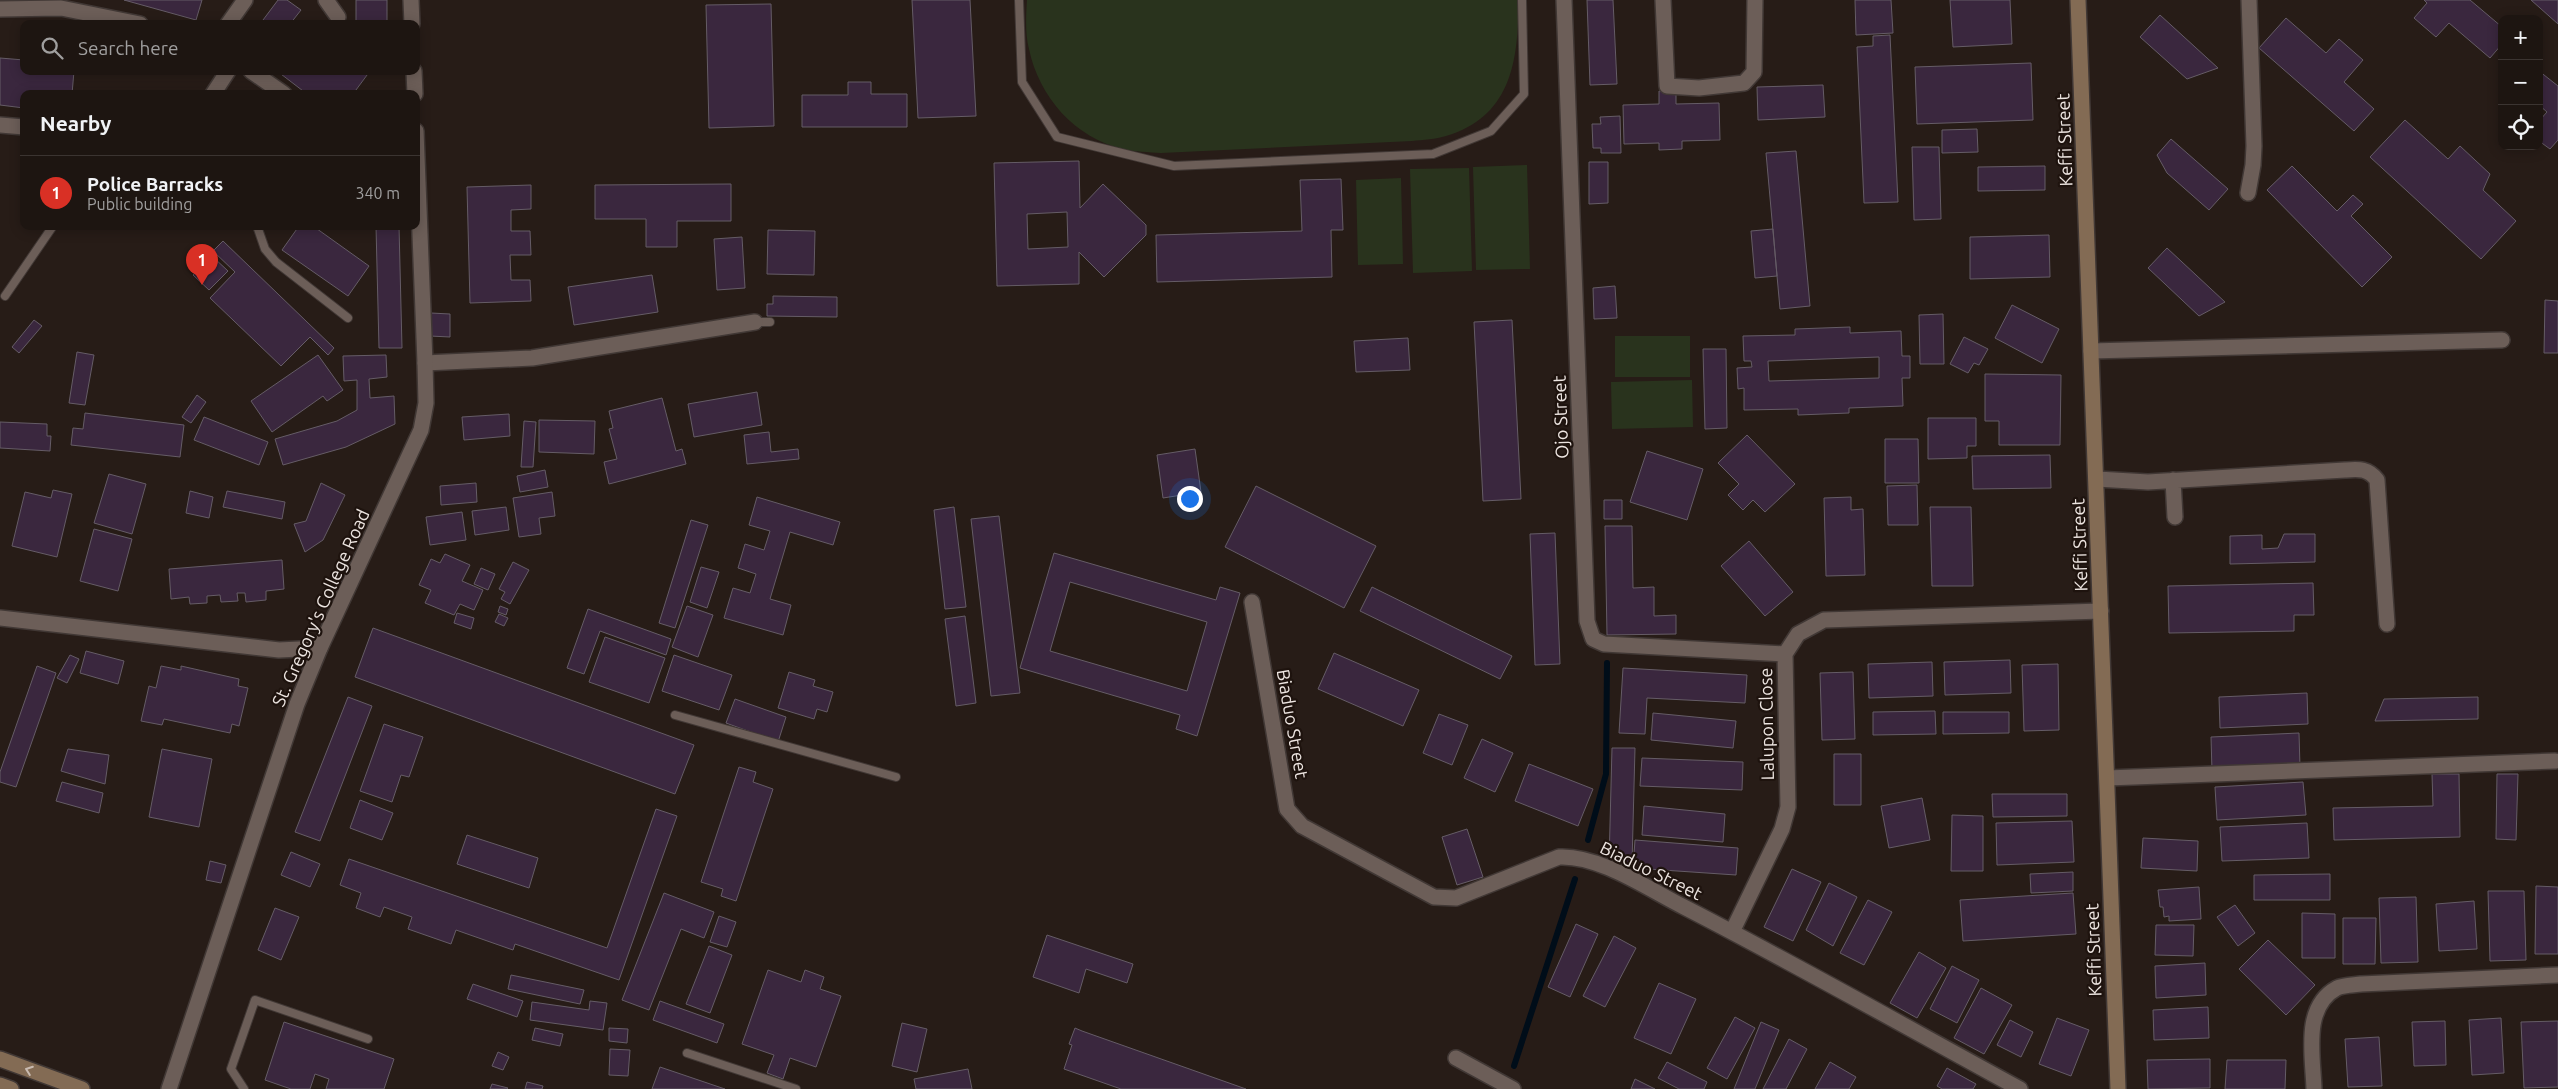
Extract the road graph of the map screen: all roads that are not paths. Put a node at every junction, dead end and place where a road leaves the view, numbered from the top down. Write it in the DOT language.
graph roads {
  1 [pos="245,0"];
  2 [pos="326,0"];
  3 [pos="411,0"];
  4 [pos="1019,0"];
  5 [pos="1522,0"];
  6 [pos="1564,0"];
  7 [pos="1663,0"];
  8 [pos="1755,0"];
  9 [pos="2078,0"];
  10 [pos="2249,0"];
  11 [pos="61,4"];
  12 [pos="0,9"];
  13 [pos="338,17"];
  14 [pos="124,20"];
  15 [pos="231,20"];
  16 [pos="412,20"];
  17 [pos="225,75"];
  18 [pos="257,75"];
  19 [pos="414,75"];
  20 [pos="216,90"];
  21 [pos="278,90"];
  22 [pos="415,90"];
  23 [pos="0,126"];
  24 [pos="20,128"];
  25 [pos="2248,193"];
  26 [pos="50,230"];
  27 [pos="258,230"];
  28 [pos="420,230"];
  29 [pos="5,296"];
  30 [pos="348,318"];
  31 [pos="762,322"];
  32 [pos="2502,340"];
  33 [pos="2091,351"];
  34 [pos="425,363"];
  35 [pos="2097,479"];
  36 [pos="2173,480"];
  37 [pos="2175,517"];
  38 [pos="1252,602"];
  39 [pos="2101,610"];
  40 [pos="0,618"];
  41 [pos="2386,624"];
  42 [pos="320,648"];
  43 [pos="1785,654"];
  44 [pos="675,715"];
  45 [pos="2555,761"];
  46 [pos="896,777"];
  47 [pos="2107,778"];
  48 [pos="1732,932"];
  49 [pos="2558,974"];
  50 [pos="368,1039"];
  51 [pos="687,1053"];
  52 [pos="1456,1058"];
  53 [pos="0,1059"];
  54 [pos="0,1085"];
  55 [pos="57,1085"];
  56 [pos="11,1089"];
  57 [pos="82,1089"];
  58 [pos="169,1089"];
  59 [pos="244,1089"];
  60 [pos="796,1089"];
  61 [pos="1513,1089"];
  62 [pos="2020,1089"];
  63 [pos="2118,1089"];
  64 [pos="2314,1089"];
  1 -- 15 [label="street"];
  2 -- 13 [label="street"];
  3 -- 16 [label="street"];
  4 -- 5 [label="lane"];
  6 -- 43 [label="street, Ojo Street"];
  7 -- 8 [label="street"];
  9 -- 33 [label="main road, Keffi Street"];
  10 -- 25 [label="street"];
  11 -- 12 [label="street"];
  11 -- 14 [label="street"];
  17 -- 20 [label="street"];
  18 -- 21 [label="street"];
  19 -- 22 [label="street"];
  23 -- 24 [label="street"];
  26 -- 29 [label="lane"];
  27 -- 30 [label="lane"];
  28 -- 34 [label="street, St. Gregory's College Road"];
  31 -- 34 [label="street"];
  32 -- 33 [label="street"];
  33 -- 35 [label="main road, Keffi Street"];
  34 -- 42 [label="street, St. Gregory's College Road"];
  35 -- 36 [label="street"];
  35 -- 39 [label="main road, Keffi Street"];
  36 -- 37 [label="street"];
  36 -- 41 [label="street"];
  38 -- 48 [label="street, Biaduo Street"];
  39 -- 43 [label="street, Lalupon Close"];
  39 -- 47 [label="main road, Keffi Street"];
  40 -- 42 [label="street"];
  42 -- 58 [label="street, St. Gregory's College Road"];
  43 -- 48 [label="street, Lalupon Close"];
  44 -- 46 [label="lane"];
  45 -- 47 [label="street"];
  47 -- 63 [label="main road, Keffi Street"];
  48 -- 62 [label="street, Biaduo Street"];
  49 -- 64 [label="street"];
  50 -- 59 [label="lane"];
  51 -- 60 [label="lane"];
  52 -- 61 [label="street"];
  55 -- 53 [label="main road, one-way"];
  54 -- 56 [label="main road"];
  55 -- 57 [label="main road"];
}
